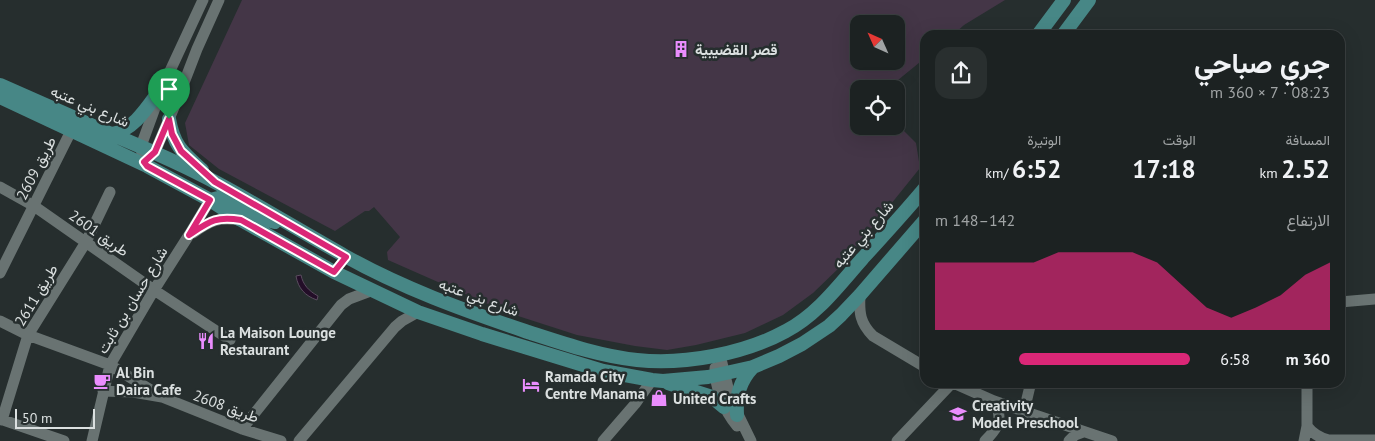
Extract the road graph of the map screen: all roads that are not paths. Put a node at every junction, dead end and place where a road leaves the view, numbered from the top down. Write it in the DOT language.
graph roads {
  1 [pos="203,0"];
  2 [pos="219,0"];
  3 [pos="1064,0"];
  4 [pos="1090,0"];
  5 [pos="1042,30"];
  6 [pos="1067,30"];
  7 [pos="0,85"];
  8 [pos="163,86"];
  9 [pos="0,97"];
  10 [pos="169,119"];
  11 [pos="72,131"];
  12 [pos="112,134"];
  13 [pos="141,146"];
  14 [pos="155,152"];
  15 [pos="144,164"];
  16 [pos="215,182"];
  17 [pos="0,187"];
  18 [pos="110,192"];
  19 [pos="920,194"];
  20 [pos="210,200"];
  21 [pos="34,206"];
  22 [pos="241,220"];
  23 [pos="286,222"];
  24 [pos="920,226"];
  25 [pos="189,235"];
  26 [pos="86,242"];
  27 [pos="346,257"];
  28 [pos="3,259"];
  29 [pos="334,272"];
  30 [pos="0,273"];
  31 [pos="154,290"];
  32 [pos="374,290"];
  33 [pos="860,295"];
  34 [pos="1375,299"];
  35 [pos="396,302"];
  36 [pos="1345,302"];
  37 [pos="418,312"];
  38 [pos="0,321"];
  39 [pos="398,324"];
  40 [pos="28,335"];
  41 [pos="230,340"];
  42 [pos="718,355"];
  43 [pos="110,364"];
  44 [pos="920,364"];
  45 [pos="753,367"];
  46 [pos="720,375"];
  47 [pos="636,377"];
  48 [pos="658,380"];
  49 [pos="947,388"];
  50 [pos="964,388"];
  51 [pos="1030,388"];
  52 [pos="1307,388"];
  53 [pos="103,391"];
  54 [pos="162,398"];
  55 [pos="994,401"];
  56 [pos="635,404"];
  57 [pos="724,407"];
  58 [pos="1024,411"];
  59 [pos="737,415"];
  60 [pos="1,420"];
  61 [pos="1307,426"];
  62 [pos="242,429"];
  63 [pos="1083,432"];
  64 [pos="255,437"];
  65 [pos="749,439"];
  66 [pos="58,440"];
  67 [pos="606,440"];
  68 [pos="901,440"];
  69 [pos="1375,440"];
  70 [pos="92,441"];
  71 [pos="281,441"];
  72 [pos="299,441"];
  73 [pos="985,441"];
  74 [pos="1069,441"];
  75 [pos="1112,441"];
  76 [pos="1304,441"];
  1 -- 8 [label="street"];
  2 -- 10 [label="street"];
  3 -- 5 [label="main road"];
  4 -- 6 [label="main road"];
  7 -- 12 [label="main road, شارع بني عتبه"];
  8 -- 12 [label="main road"];
  8 -- 13 [label="street"];
  9 -- 11 [label="main road, شارع بني عتبه"];
  10 -- 14 [label="street"];
  10 -- 16 [label="main road"];
  11 -- 15 [label="main road, شارع بني عتبه"];
  11 -- 21 [label="street, طريق 2609"];
  12 -- 13 [label="main road, شارع بني عتبه"];
  13 -- 14 [label="main road, شارع بني عتبه"];
  13 -- 15 [label="street"];
  14 -- 15 [label="street"];
  14 -- 16 [label="main road, شارع بني عتبه"];
  15 -- 20 [label="main road, شارع بني عتبه"];
  16 -- 23 [label="main road, شارع بني عتبه"];
  17 -- 21 [label="street, طريق 2601"];
  18 -- 26 [label="street, طريق 2611"];
  19 -- 42 [label="main road, شارع بني عتبه"];
  20 -- 22 [label="main road, شارع بني عتبه"];
  20 -- 23 [label="main road"];
  20 -- 25 [label="street, شارع حسان بن ثابت"];
  21 -- 26 [label="street, طريق 2601"];
  21 -- 28 [label="street, طريق 2609"];
  22 -- 25 [label="street, شارع حسان بن ثابت"];
  22 -- 29 [label="main road, شارع بني عتبه"];
  23 -- 27 [label="main road, شارع بني عتبه"];
  24 -- 33 [label="main road, شارع بني عتبه"];
  25 -- 31 [label="street, شارع حسان بن ثابت"];
  26 -- 31 [label="street, طريق 2601"];
  26 -- 40 [label="street, طريق 2611"];
  27 -- 29 [label="main road"];
  27 -- 42 [label="main road, شارع بني عتبه"];
  28 -- 30 [label="street, طريق 2609"];
  29 -- 32 [label="main road, شارع بني عتبه"];
  31 -- 41 [label="street, طريق 2601"];
  31 -- 43 [label="street, شارع حسان بن ثابت"];
  32 -- 35 [label="main road, شارع بني عتبه"];
  32 -- 62 [label="street"];
  33 -- 44 [label="street"];
  33 -- 45 [label="main road, شارع بني عتبه"];
  34 -- 36 [label="street"];
  35 -- 37 [label="main road, شارع بني عتبه"];
  35 -- 39 [label="street"];
  37 -- 39 [label="street"];
  37 -- 47 [label="main road, شارع بني عتبه"];
  38 -- 40 [label="street, طريق 2608"];
  39 -- 72 [label="street"];
  40 -- 43 [label="street, طريق 2608"];
  40 -- 60 [label="street, طريق 2611"];
  42 -- 46 [label="street"];
  43 -- 53 [label="street, شارع حسان بن ثابت"];
  43 -- 54 [label="street, طريق 2608"];
  45 -- 46 [label="main road, شارع بني عتبه"];
  45 -- 59 [label="main road"];
  46 -- 48 [label="main road, شارع بني عتبه"];
  46 -- 57 [label="street"];
  46 -- 59 [label="street"];
  47 -- 48 [label="main road, شارع بني عتبه"];
  47 -- 56 [label="street"];
  48 -- 56 [label="street"];
  48 -- 57 [label="main road"];
  49 -- 68 [label="street"];
  50 -- 55 [label="street"];
  51 -- 58 [label="street"];
  52 -- 61 [label="street"];
  53 -- 54 [label="street, طريق 2608"];
  53 -- 70 [label="street, شارع حسان بن ثابت"];
  54 -- 62 [label="street, طريق 2608"];
  55 -- 58 [label="street"];
  55 -- 73 [label="street"];
  56 -- 67 [label="street"];
  57 -- 65 [label="street"];
  58 -- 63 [label="street"];
  59 -- 65 [label="street"];
  60 -- 66 [label="street"];
  61 -- 69 [label="street"];
  61 -- 76 [label="street"];
  62 -- 64 [label="street, طريق 2608"];
  63 -- 74 [label="street"];
  63 -- 75 [label="street"];
  64 -- 71 [label="street, طريق 2608"];
}
